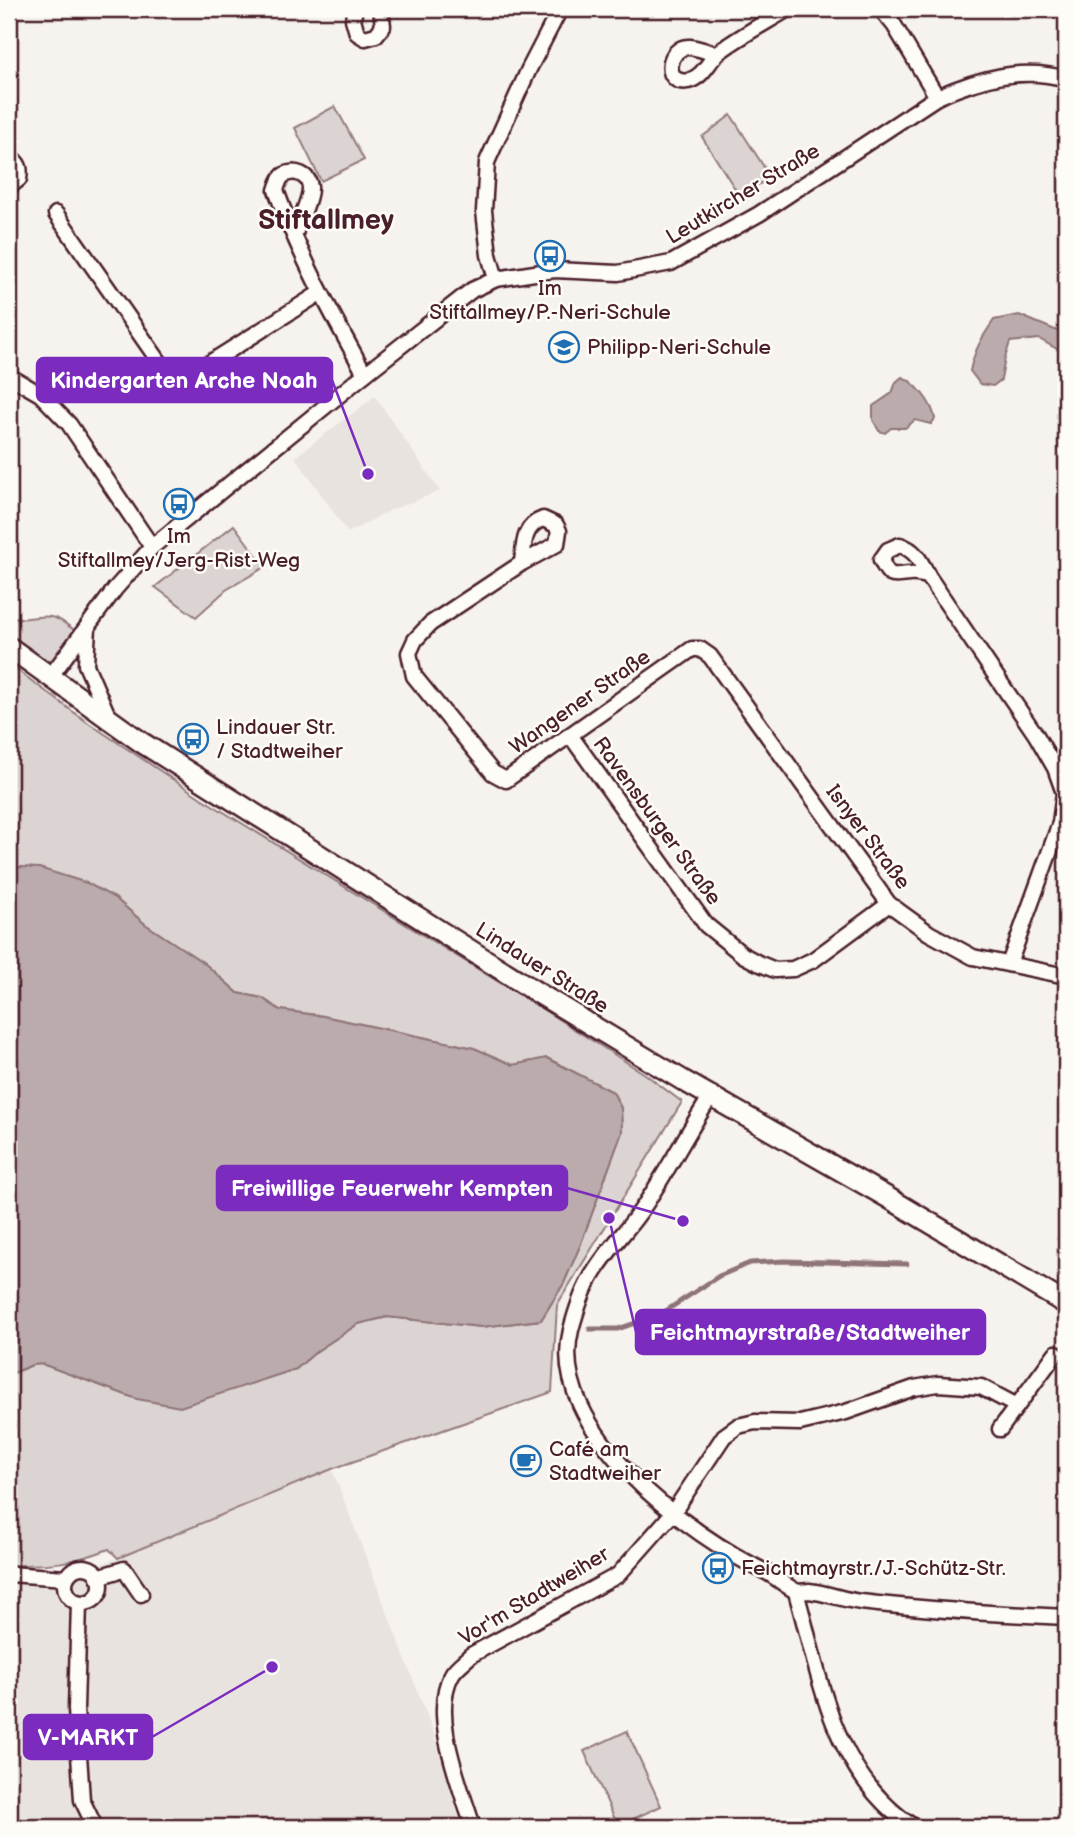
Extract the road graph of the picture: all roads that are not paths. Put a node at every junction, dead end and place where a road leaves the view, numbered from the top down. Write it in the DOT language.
graph roads {
  1 [pos="355,9"];
  2 [pos="381,9"];
  3 [pos="560,9"];
  4 [pos="788,9"];
  5 [pos="881,9"];
  6 [pos="717,54"];
  7 [pos="1066,79"];
  8 [pos="937,97"];
  9 [pos="9,157"];
  10 [pos="9,187"];
  11 [pos="56,215"];
  12 [pos="294,236"];
  13 [pos="496,279"];
  14 [pos="320,293"];
  15 [pos="365,374"];
  16 [pos="9,376"];
  17 [pos="152,547"];
  18 [pos="522,563"];
  19 [pos="928,576"];
  20 [pos="88,626"];
  21 [pos="9,647"];
  22 [pos="692,649"];
  23 [pos="50,677"];
  24 [pos="110,720"];
  25 [pos="570,735"];
  26 [pos="1065,793"];
  27 [pos="889,904"];
  28 [pos="1009,964"];
  29 [pos="1066,975"];
  30 [pos="711,1096"];
  31 [pos="1066,1304"];
  32 [pos="1056,1353"];
  33 [pos="1017,1406"];
  34 [pos="1000,1429"];
  35 [pos="672,1514"];
  36 [pos="9,1574"];
  37 [pos="98,1577"];
  38 [pos="66,1578"];
  39 [pos="796,1592"];
  40 [pos="141,1594"];
  41 [pos="79,1603"];
  42 [pos="1066,1617"];
  43 [pos="95,1827"];
  44 [pos="473,1827"];
  45 [pos="913,1827"];
  1 -- 2 [label="street"];
  3 -- 13 [label="street"];
  4 -- 6 [label="street"];
  5 -- 8 [label="street"];
  7 -- 8 [label="street, Leutkircher Straße"];
  8 -- 13 [label="street, Leutkircher Straße"];
  9 -- 10 [label="street"];
  11 -- 14 [label="street"];
  12 -- 14 [label="street"];
  13 -- 15 [label="street, Leutkircher Straße"];
  14 -- 15 [label="street"];
  15 -- 17 [label="street, Leutkircher Straße"];
  16 -- 17 [label="street"];
  17 -- 20 [label="street, Leutkircher Straße"];
  18 -- 25 [label="street, Wangener Straße"];
  19 -- 26 [label="street"];
  20 -- 23 [label="street, Leutkircher Straße"];
  20 -- 24 [label="street"];
  21 -- 23 [label="main road, Lindauer Straße"];
  22 -- 25 [label="street, Wangener Straße"];
  22 -- 27 [label="street, Isnyer Straße"];
  23 -- 24 [label="main road, Lindauer Straße"];
  24 -- 30 [label="main road, Lindauer Straße"];
  25 -- 27 [label="street, Ravensburger Straße"];
  26 -- 28 [label="street"];
  27 -- 28 [label="street, Isnyer Straße"];
  28 -- 29 [label="street, Isnyer Straße"];
  30 -- 31 [label="main road, Lindauer Straße"];
  30 -- 35 [label="street"];
  32 -- 33 [label="street"];
  33 -- 34 [label="street"];
  33 -- 35 [label="street, Vor'm Stadtweiher"];
  35 -- 39 [label="street"];
  35 -- 44 [label="street, Vor'm Stadtweiher"];
  36 -- 38 [label="street"];
  37 -- 38 [label="street"];
  37 -- 40 [label="street"];
  37 -- 41 [label="street"];
  38 -- 41 [label="street"];
  39 -- 42 [label="street"];
  39 -- 45 [label="street"];
  41 -- 43 [label="street"];
}
